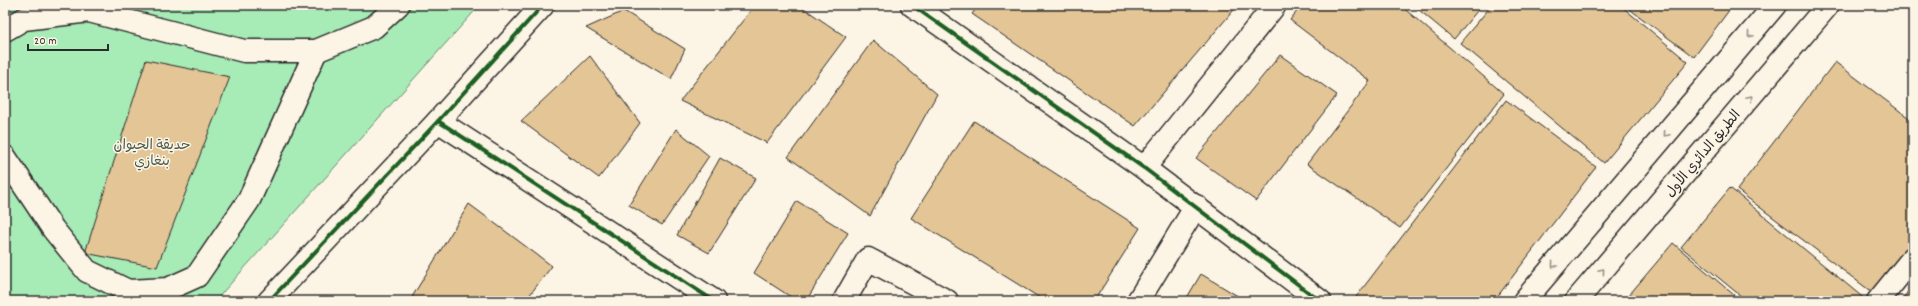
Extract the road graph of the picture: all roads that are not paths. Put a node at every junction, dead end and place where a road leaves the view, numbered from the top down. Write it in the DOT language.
graph roads {
  1 [pos="398,5"];
  2 [pos="543,5"];
  3 [pos="1275,5"];
  4 [pos="1775,5"];
  5 [pos="1828,5"];
  6 [pos="926,9"];
  7 [pos="5,30"];
  8 [pos="316,51"];
  9 [pos="438,121"];
  10 [pos="5,157"];
  11 [pos="1144,168"];
  12 [pos="1196,206"];
  13 [pos="1913,258"];
  14 [pos="269,301"];
  15 [pos="714,301"];
  16 [pos="844,301"];
  17 [pos="947,301"];
  18 [pos="1138,301"];
  19 [pos="1320,301"];
  20 [pos="1524,301"];
  21 [pos="1576,301"];
  22 [pos="1878,301"];
  1 -- 8 [label="street"];
  2 -- 9 [label="street"];
  3 -- 11 [label="street"];
  4 -- 20 [label="street, one-way"];
  21 -- 5 [label="street, الطريق الدائري الأول, one-way"];
  6 -- 11 [label="street"];
  7 -- 8 [label="street"];
  8 -- 10 [label="street"];
  9 -- 14 [label="street"];
  9 -- 15 [label="street"];
  11 -- 12 [label="street"];
  12 -- 18 [label="street"];
  12 -- 19 [label="street"];
  13 -- 22 [label="street"];
  16 -- 17 [label="street"];
}
